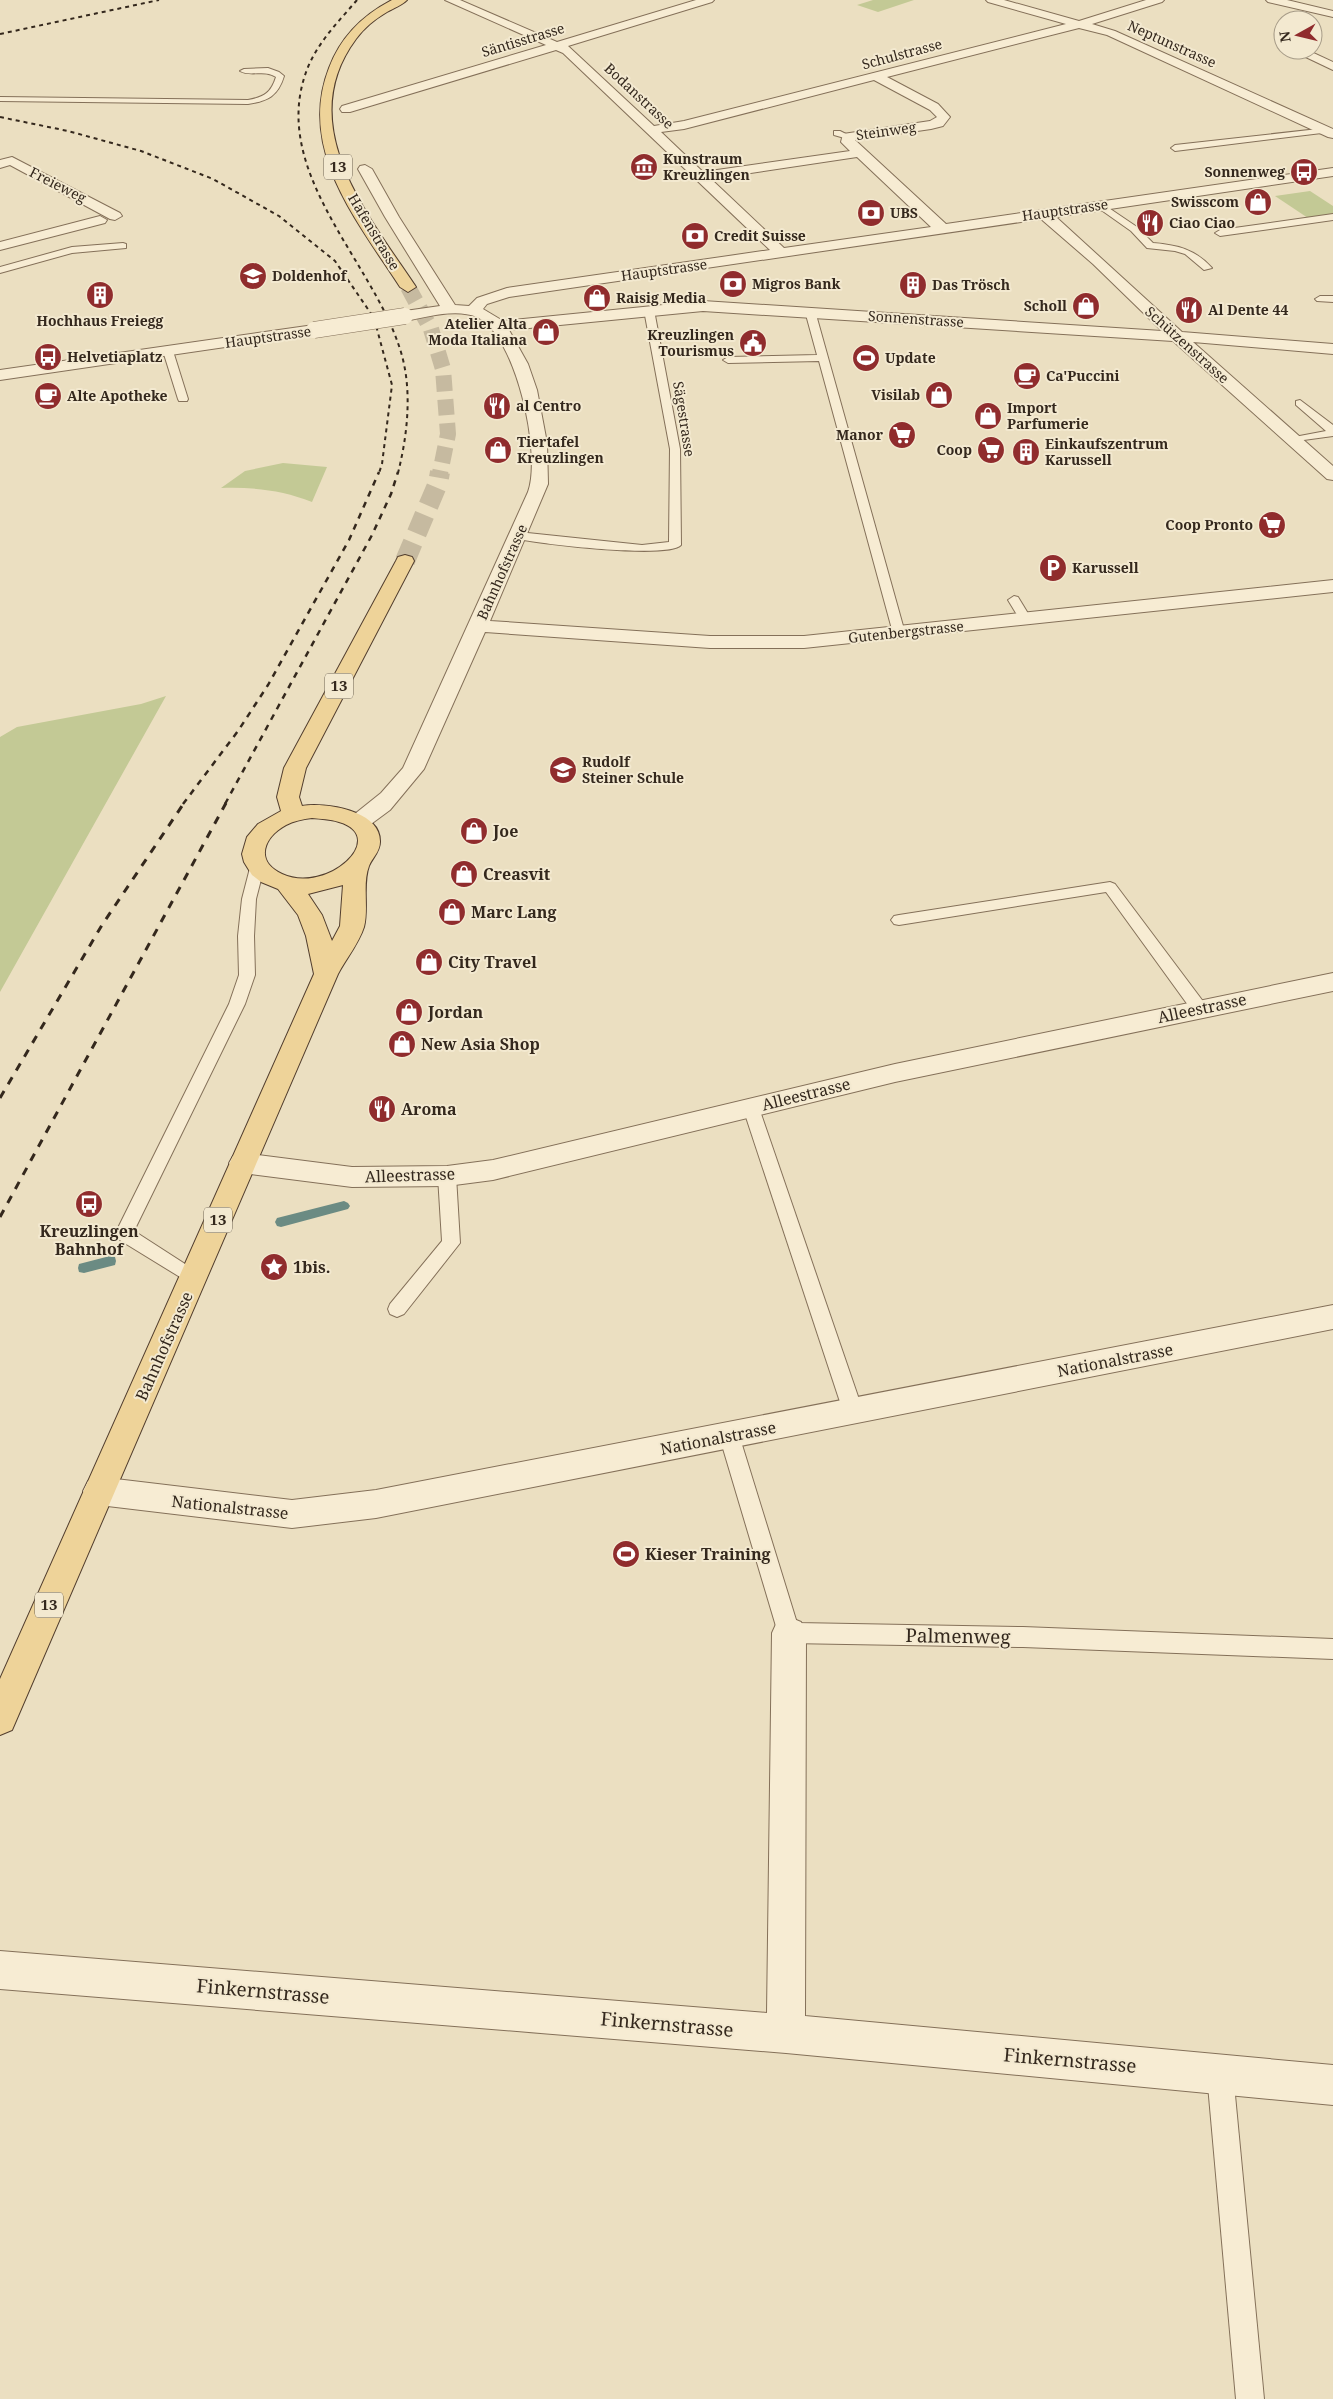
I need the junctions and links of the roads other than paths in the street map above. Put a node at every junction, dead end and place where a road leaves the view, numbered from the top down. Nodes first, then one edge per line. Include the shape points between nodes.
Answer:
1 (401, 0) edge
2 (451, 0) edge
3 (708, 0) edge
4 (992, 0) edge
5 (1158, 0) edge
6 (1272, 0) edge
7 (1333, 14) edge
8 (1083, 23) junction
9 (558, 45) junction
10 (1320, 60) edge
11 (1333, 66) edge
12 (244, 71) dead end
13 (876, 76) junction
14 (0, 99) edge
15 (346, 109) dead end
16 (652, 130) junction
17 (1330, 132) edge
18 (1175, 148) dead end
19 (860, 153) junction
20 (0, 164) edge
21 (365, 169) dead end
22 (1333, 172) edge
23 (702, 176) junction
24 (1100, 205) junction
25 (1043, 213) junction
26 (115, 216) dead end
27 (1333, 217) edge
28 (100, 220) dead end
29 (941, 228) junction
30 (1220, 233) dead end
31 (1200, 245) dead end
32 (0, 246) edge
33 (123, 246) dead end
34 (1176, 248) junction
35 (781, 253) junction
36 (1208, 268) dead end
37 (0, 270) edge
38 (671, 270) junction
39 (408, 287) tunnel mouth
40 (1320, 299) dead end
41 (1333, 299) edge
42 (704, 306) junction
43 (450, 309) junction
44 (473, 310) junction
45 (649, 310) junction
46 (810, 311) junction
47 (500, 326) junction
48 (1176, 336) junction
49 (1333, 349) edge
50 (168, 351) junction
51 (823, 358) junction
52 (728, 360) dead end
53 (0, 375) edge
54 (183, 399) dead end
55 (1300, 403) dead end
56 (1333, 432) edge
57 (1293, 440) junction
58 (1333, 475) edge
59 (518, 536) junction
60 (405, 561) tunnel mouth
61 (1333, 586) edge
62 (1014, 600) dead end
63 (1026, 620) junction
64 (478, 626) junction
65 (899, 633) junction
66 (293, 814) junction
67 (359, 822) junction
68 (358, 867) junction
69 (257, 868) junction
70 (286, 884) junction
71 (899, 920) dead end
72 (326, 974) junction
73 (1333, 982) edge
74 (1199, 1008) junction
75 (751, 1108) junction
76 (243, 1162) junction
77 (447, 1176) junction
78 (193, 1278) junction
79 (397, 1308) dead end
80 (1333, 1317) edge
81 (853, 1411) junction
82 (729, 1435) junction
83 (99, 1492) junction
84 (789, 1633) junction
85 (1333, 1649) edge
86 (0, 1718) edge
87 (0, 1970) edge
88 (786, 2034) junction
89 (1220, 2074) junction
90 (1333, 2085) edge
91 (1250, 2399) edge

1 - 39 main road, Hafenstrasse / 13 via 362,25 340,54 330,83 326,120 329,147 342,179
2 - 9 street, Bodanstrasse
3 - 9 street, Säntisstrasse
4 - 8 street, Neptunstrasse via 1053,18
5 - 8 street, Schulstrasse
6 - 7 street
8 - 13 street, Schulstrasse
8 - 17 street, Neptunstrasse
9 - 15 street, Säntisstrasse
9 - 16 street, Bodanstrasse via 568,50
10 - 11 street
12 - 14 lane via 277,73 280,76 274,93 248,102
13 - 16 street, Schulstrasse via 684,125
13 - 19 street, Steinweg via 934,106 944,116 931,125 843,135
16 - 23 street, Bodanstrasse
17 - 18 lane
19 - 23 street
19 - 29 street, Steinweg
20 - 26 street, Freieweg via 12,161
21 - 43 street, Hafenstrasse
22 - 24 street, Hauptstrasse
23 - 35 street, Bodanstrasse
24 - 25 street, Hauptstrasse
24 - 34 lane via 1134,229 1150,246
25 - 29 street, Hauptstrasse
25 - 48 street, Schützenstrasse
27 - 30 lane
28 - 32 street, Freieweg
29 - 35 street, Hauptstrasse
31 - 34 lane
33 - 37 lane via 72,250
34 - 36 lane via 1188,252
35 - 38 street, Hauptstrasse
38 - 42 street
38 - 44 street, Hauptstrasse via 507,293 482,302
40 - 41 lane
42 - 45 street, Sonnenstrasse
42 - 46 street, Sonnenstrasse
43 - 44 street, Hauptstrasse
43 - 50 street, Hauptstrasse, bridge
44 - 47 street, Bahnhofstrasse via 494,319
45 - 47 street, Sonnenstrasse
45 - 59 lane, Sägestrasse via 676,449 675,545 642,549
46 - 48 street, Sonnenstrasse
46 - 51 lane
47 - 59 street, Bahnhofstrasse via 517,357 539,437 539,484
48 - 49 street, Sonnenstrasse
48 - 57 street, Schützenstrasse
50 - 53 street, Hauptstrasse
50 - 54 lane
51 - 52 lane
51 - 65 lane
55 - 56 lane
56 - 57 lane
57 - 58 street, Schützenstrasse
59 - 64 street, Bahnhofstrasse
60 - 66 main road, 13 via 295,768 288,797
61 - 63 street, Gutenbergstrasse
62 - 63 lane
63 - 65 street, Gutenbergstrasse
64 - 65 street, Gutenbergstrasse via 710,642 804,642
64 - 67 street, Bahnhofstrasse via 413,769 377,810
66 - 67 main road via 330,811
66 - 69 main road via 262,831 254,844 252,856
67 - 68 main road via 368,832 370,844 367,856
68 - 70 main road via 327,883
68 - 72 main road, Bahnhofstrasse / 13 via 352,926
69 - 70 main road via 269,878
69 - 78 lane via 249,899 245,982 124,1234
70 - 72 main road via 303,901 318,930
71 - 74 lane via 1110,886
72 - 76 main road, Bahnhofstrasse / 13
73 - 74 street, Alleestrasse
74 - 75 street, Alleestrasse via 895,1072
75 - 77 street, Alleestrasse via 493,1170
75 - 81 lane
76 - 77 street, Alleestrasse via 352,1177
76 - 78 main road, Bahnhofstrasse / 13
77 - 79 lane via 451,1243
78 - 83 main road, Bahnhofstrasse / 13
80 - 81 street, Nationalstrasse
81 - 82 street, Nationalstrasse
82 - 83 street, Nationalstrasse via 376,1504 292,1514
82 - 84 lane
83 - 86 main road, Bahnhofstrasse / 13
84 - 85 lane, Palmenweg via 1023,1637
84 - 88 street
87 - 88 street, Finkernstrasse
88 - 89 street, Finkernstrasse
89 - 90 street, Finkernstrasse
89 - 91 lane

